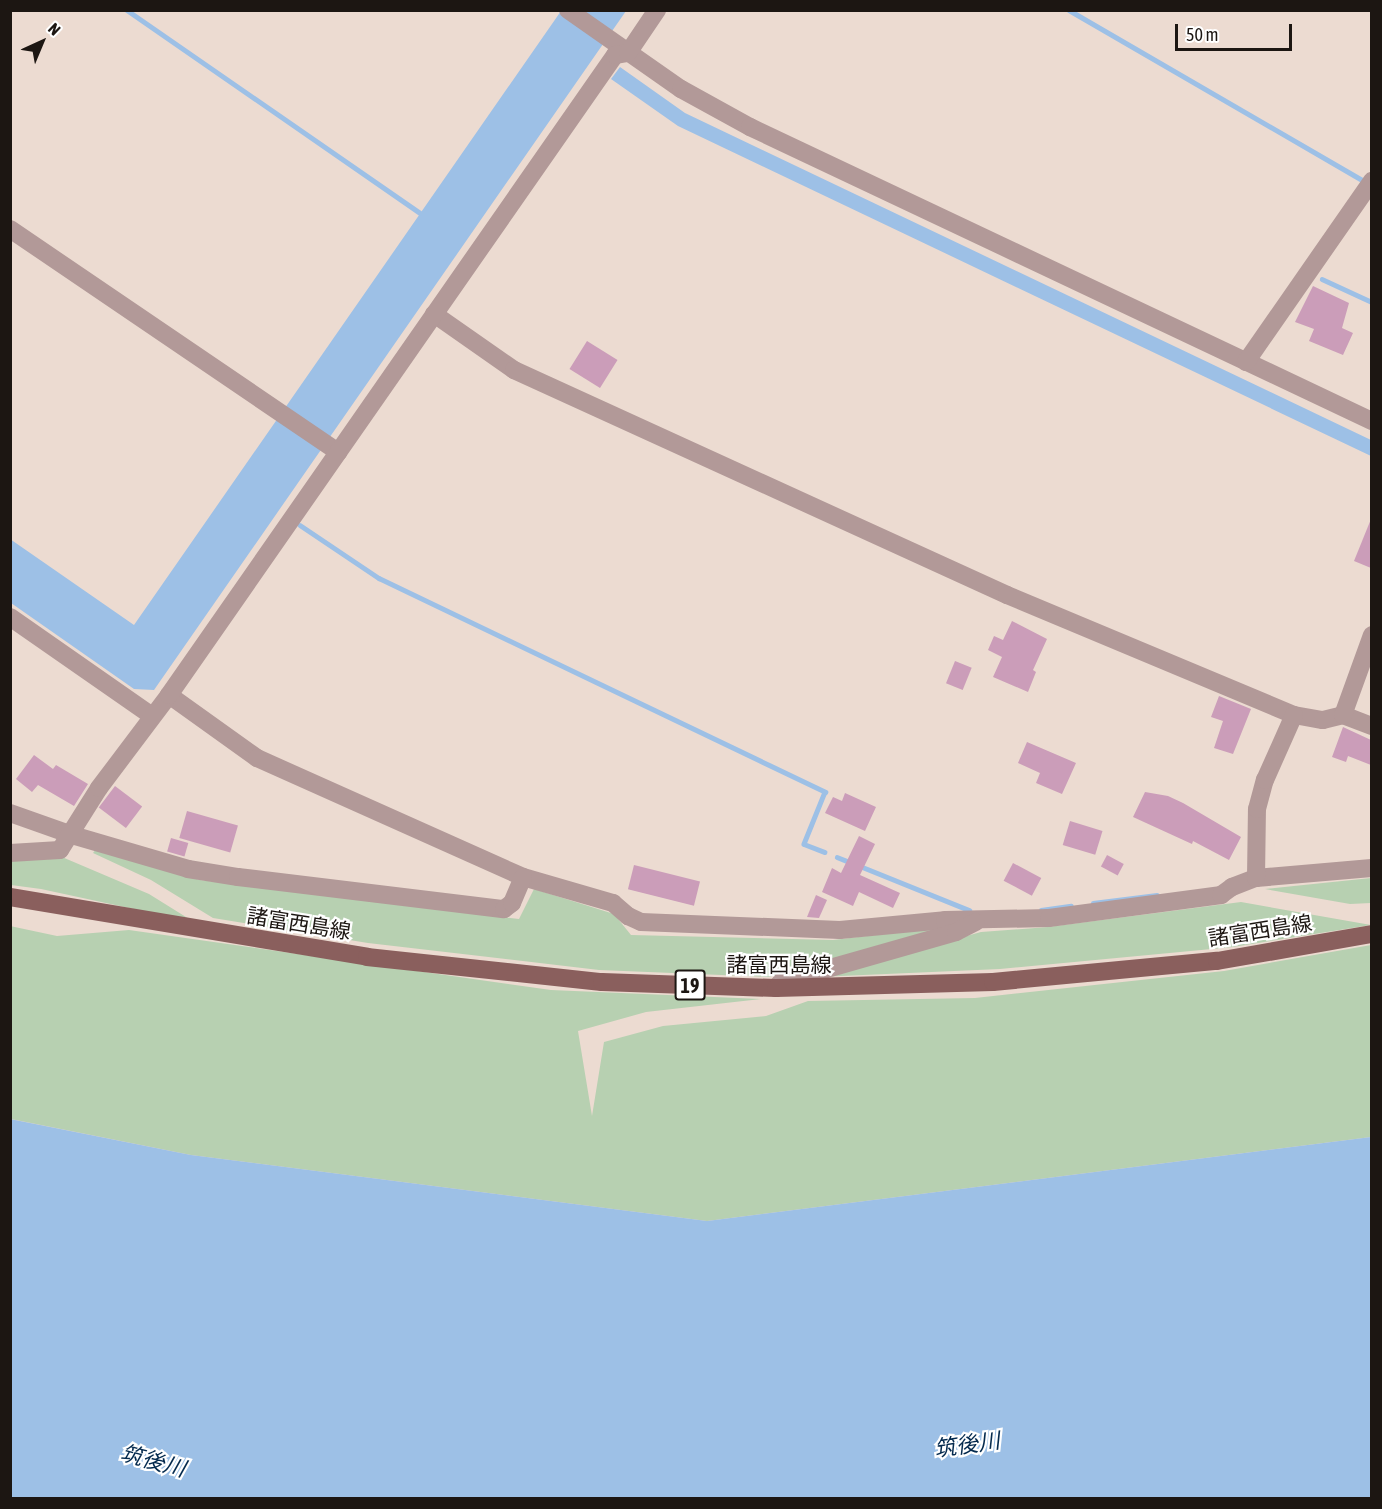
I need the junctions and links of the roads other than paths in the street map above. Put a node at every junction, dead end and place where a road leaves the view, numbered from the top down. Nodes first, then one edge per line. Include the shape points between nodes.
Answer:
1 (568, 10) edge
2 (657, 10) edge
3 (628, 53) junction
4 (1371, 181) edge
5 (10, 229) edge
6 (434, 314) junction
7 (1246, 362) junction
8 (1371, 421) edge
9 (333, 449) junction
10 (10, 617) edge
11 (1371, 635) edge
12 (170, 695) junction
13 (1294, 715) junction
14 (1343, 715) junction
15 (152, 716) junction
16 (1371, 726) edge
17 (10, 813) edge
18 (72, 836) junction
19 (10, 853) edge
20 (1371, 868) edge
21 (523, 877) junction
22 (1256, 878) junction
23 (10, 897) edge
24 (978, 921) junction
25 (1371, 934) edge
26 (776, 988) junction

1 - 3 street
2 - 3 street
3 - 6 street via 615,56
3 - 7 street via 681,89 750,127
4 - 7 street
5 - 9 street
6 - 9 street
6 - 13 street via 514,370 1006,595
7 - 8 street
9 - 12 street
10 - 15 street
11 - 14 street
12 - 15 street
12 - 21 street via 257,758
13 - 14 street via 1323,720
13 - 22 street via 1265,780 1257,809
14 - 16 street
15 - 18 street via 99,788
17 - 18 street
18 - 19 street via 60,850
18 - 21 street via 188,869 504,909 512,903
20 - 22 street
21 - 24 street via 613,903 641,922 840,930 945,920
22 - 24 street via 1221,895 1049,918
23 - 26 main road, 諸富西島線 / 19 via 367,957 602,982
24 - 26 street via 956,932 781,982
25 - 26 main road, 諸富西島線 / 19 via 1217,961 1005,981

